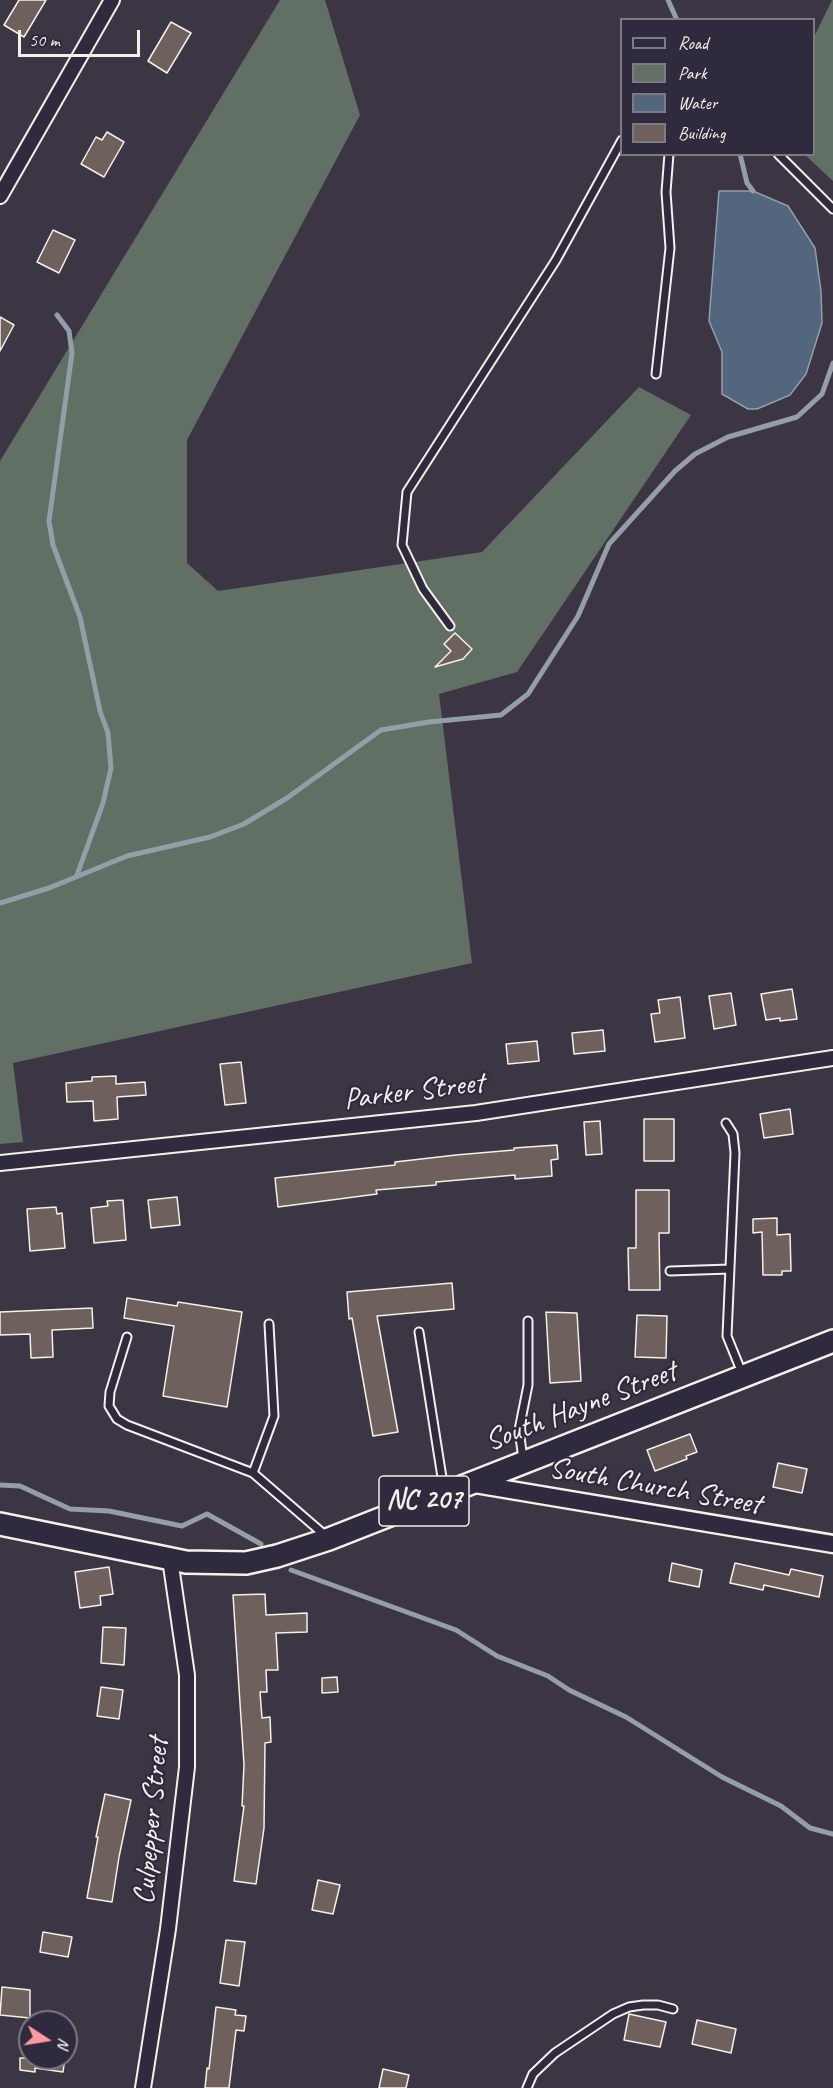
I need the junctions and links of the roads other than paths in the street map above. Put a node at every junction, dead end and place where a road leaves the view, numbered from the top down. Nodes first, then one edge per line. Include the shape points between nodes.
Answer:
1 (112, 0) edge
2 (620, 142) edge
3 (669, 156) edge
4 (780, 156) edge
5 (0, 196) edge
6 (833, 209) edge
7 (656, 374) dead end
8 (450, 626) dead end
9 (833, 1058) edge
10 (726, 1123) dead end
11 (0, 1163) edge
12 (730, 1269) junction
13 (670, 1271) dead end
14 (528, 1321) dead end
15 (269, 1324) dead end
16 (419, 1332) dead end
17 (127, 1337) dead end
18 (833, 1341) edge
19 (743, 1375) junction
20 (524, 1461) junction
21 (253, 1473) junction
22 (468, 1483) junction
23 (444, 1493) junction
24 (0, 1524) edge
25 (329, 1539) junction
26 (833, 1544) edge
27 (170, 1559) junction
28 (673, 2009) dead end
29 (143, 2088) edge
30 (527, 2088) edge

1 - 5 street
2 - 8 lane via 556,260 408,492 402,545 423,589
3 - 7 lane via 666,192 670,248
4 - 6 lane
9 - 11 street, Parker Street via 476,1113
10 - 12 lane via 733,1134 735,1153
12 - 13 lane
12 - 19 lane via 727,1336
14 - 20 lane via 528,1385 519,1430
15 - 21 lane via 274,1416
16 - 23 lane
17 - 21 lane via 110,1392 109,1407 117,1419
18 - 19 main road, South Hayne Street / NC 207
19 - 20 main road, South Hayne Street / NC 207
20 - 22 main road, South Hayne Street / NC 207
21 - 25 lane
22 - 23 main road, South Hayne Street / NC 207
22 - 26 street, South Church Street
23 - 25 main road, South Hayne Street / NC 207
24 - 27 main road, South Hayne Street / NC 207
25 - 27 main road, South Hayne Street / NC 207 via 246,1563
27 - 29 street, Culpepper Street via 187,1674 187,1767 168,1929
28 - 30 lane via 644,2005 613,2014 555,2053 533,2074

